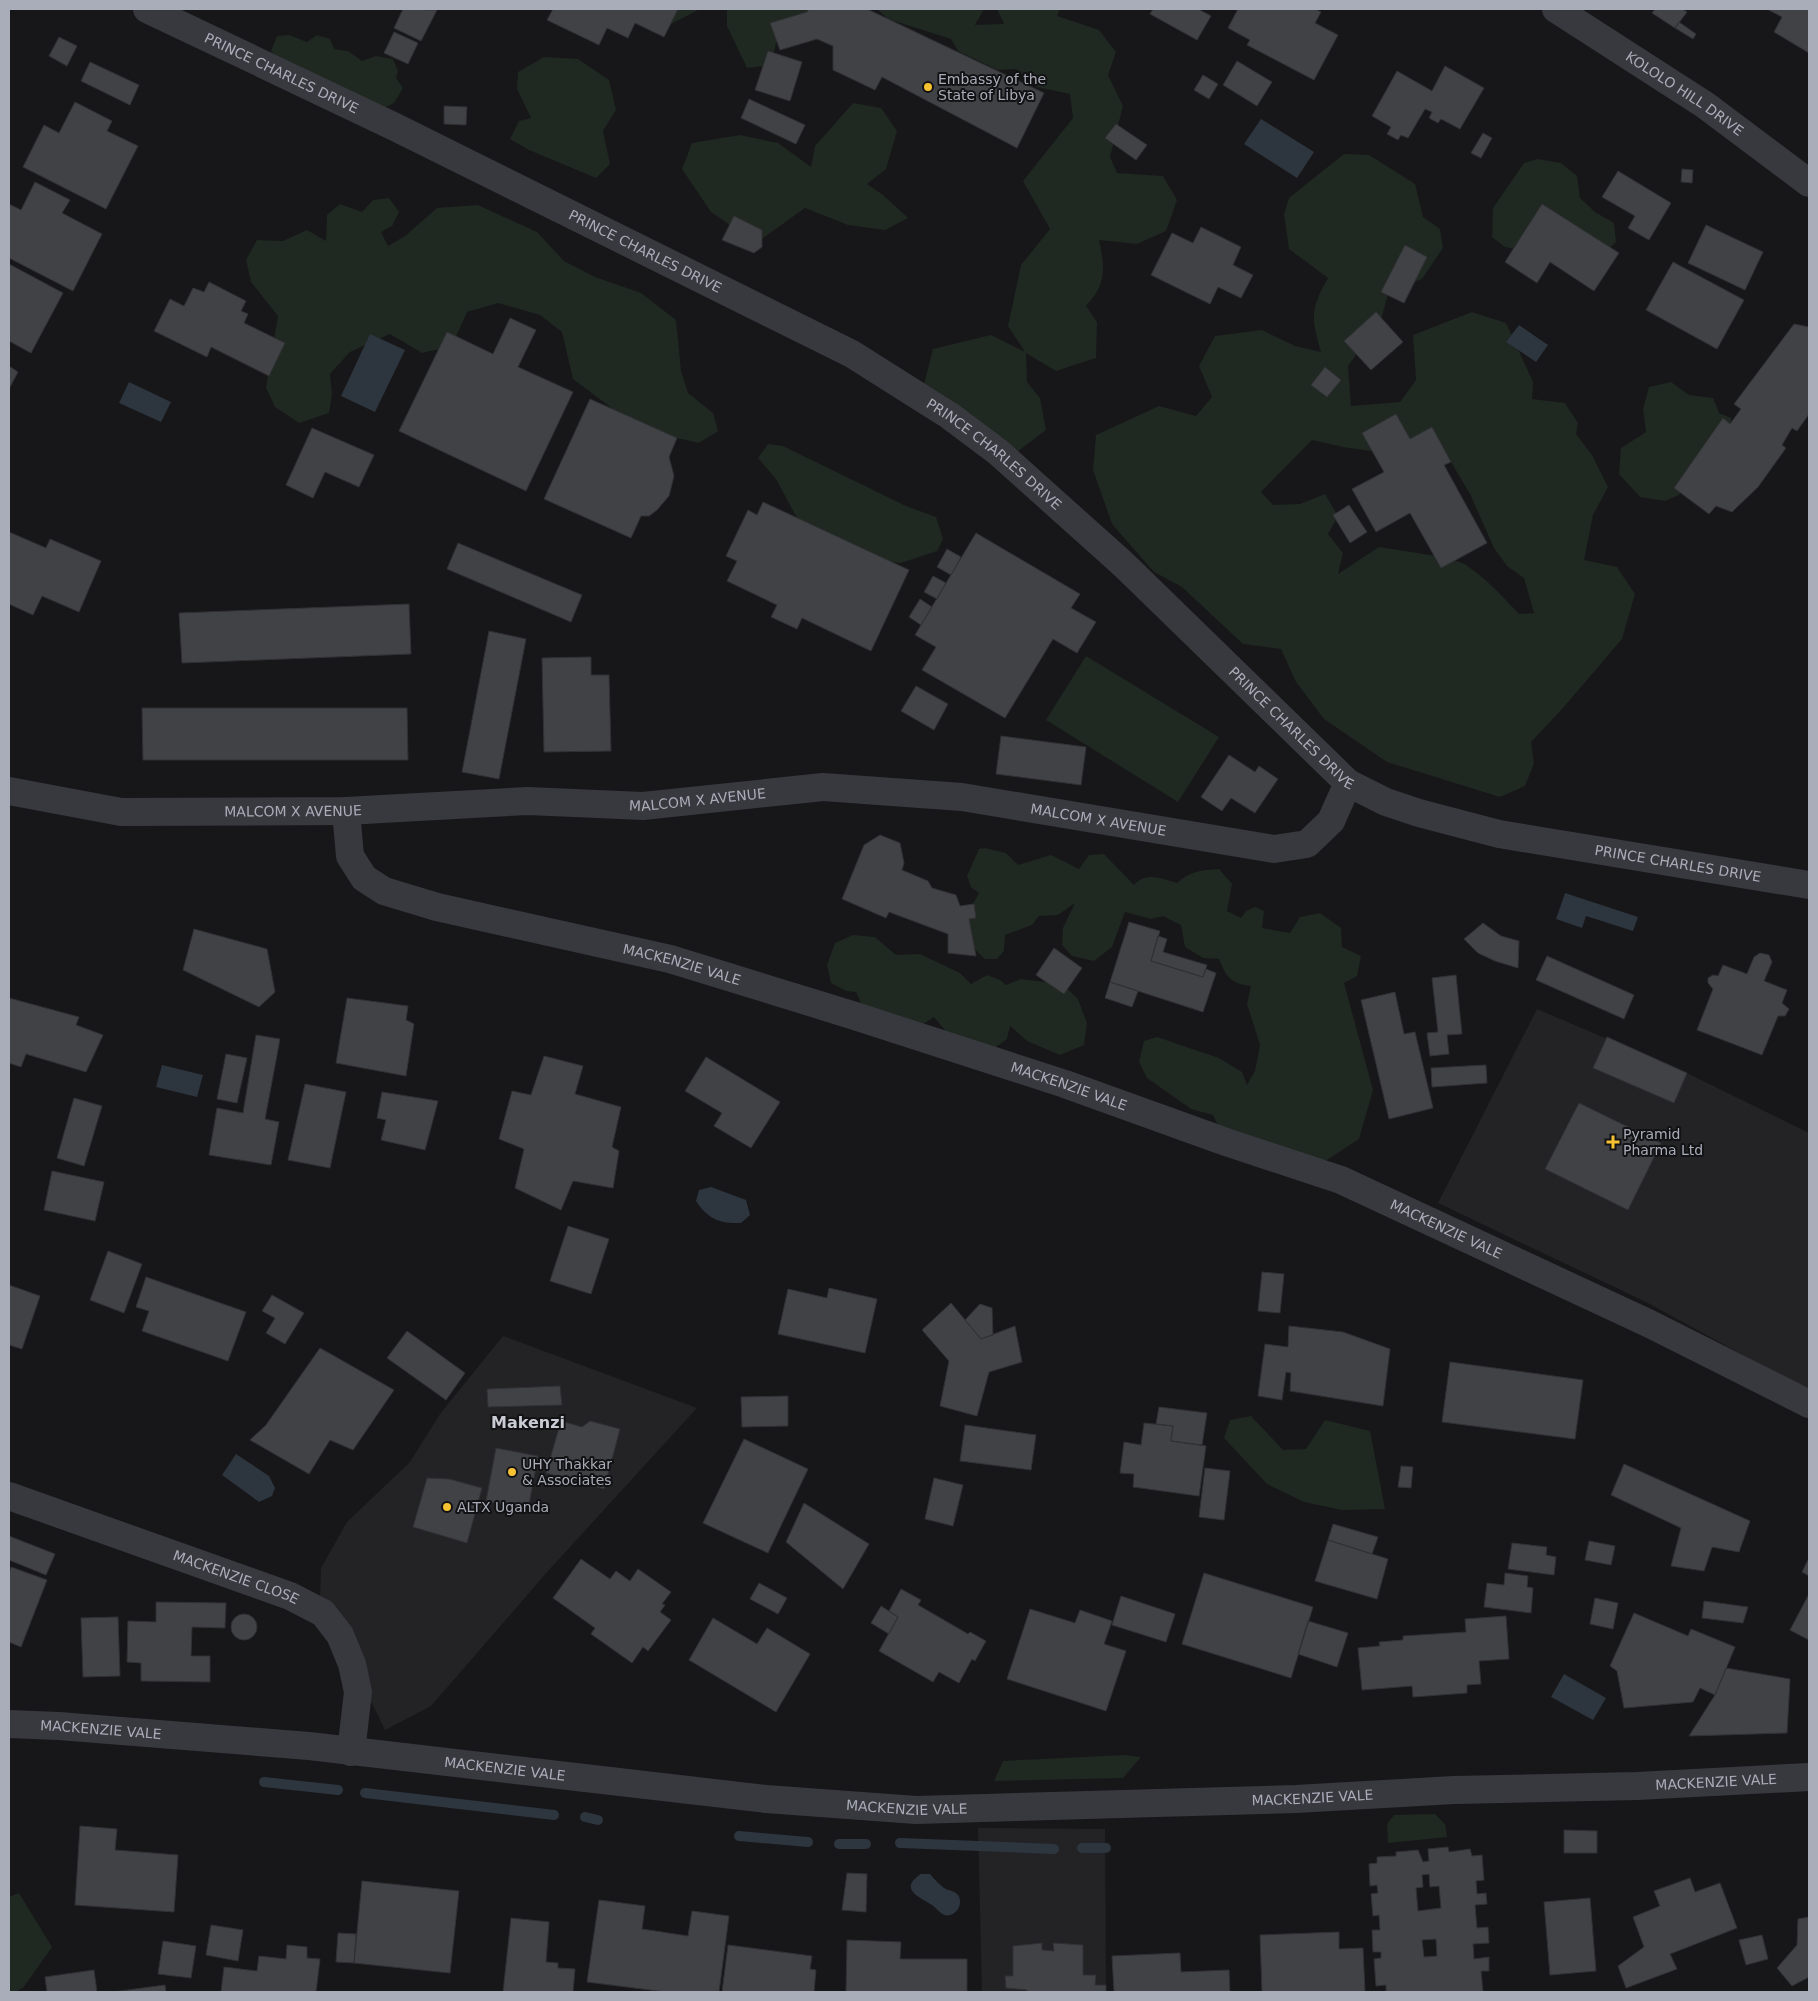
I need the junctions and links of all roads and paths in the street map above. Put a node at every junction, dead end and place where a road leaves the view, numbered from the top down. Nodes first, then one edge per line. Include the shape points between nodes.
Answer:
1 (147, 9) edge
2 (1556, 9) edge
3 (1809, 183) edge
4 (1348, 783) junction
5 (9, 791) edge
6 (346, 811) junction
7 (1809, 885) edge
8 (1809, 1404) edge
9 (9, 1496) edge
10 (9, 1724) edge
11 (351, 1752) junction
12 (1809, 1777) edge

1 - 4 street, PRINCE CHARLES DRIVE via 395,127 852,354 950,416 998,452 1123,564
2 - 3 street, KOLOLO HILL DRIVE via 1705,105
4 - 6 street, MALCOM X AVENUE via 1331,821 1307,844 1274,849 962,797 823,787 643,806 528,801
4 - 7 street, PRINCE CHARLES DRIVE via 1402,808 1499,834
5 - 6 street, MALCOM X AVENUE via 121,812
6 - 8 street, MACKENZIE VALE via 350,856 364,878 384,892 680,962 1056,1081 1341,1180 1650,1324
9 - 11 street, MACKENZIE CLOSE via 290,1596 323,1614 340,1635 352,1664 358,1692
10 - 11 street, MACKENZIE VALE via 309,1746
11 - 12 street, MACKENZIE VALE via 766,1799 916,1810 1296,1799

